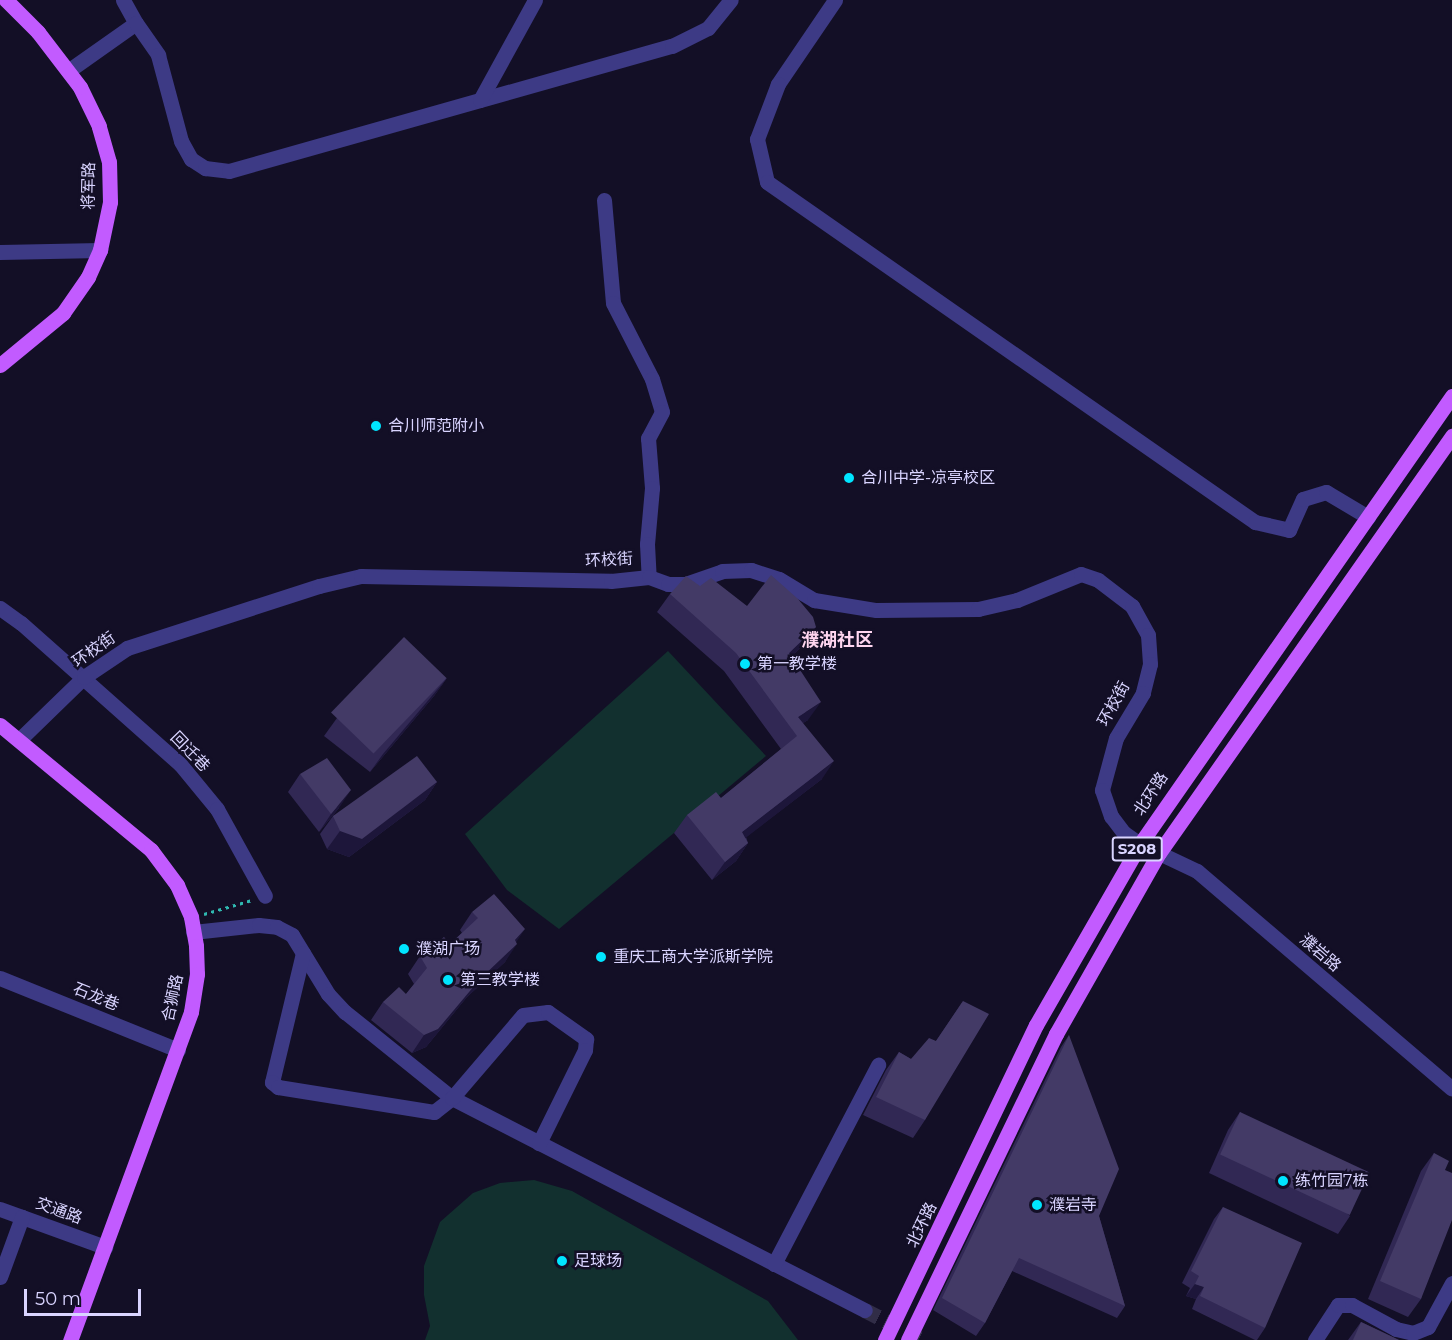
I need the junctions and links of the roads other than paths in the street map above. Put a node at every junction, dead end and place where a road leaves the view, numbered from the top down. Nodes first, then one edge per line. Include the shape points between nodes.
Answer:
1 (6, 0) edge
2 (123, 0) edge
3 (534, 0) edge
4 (731, 0) edge
5 (835, 0) edge
6 (136, 23) junction
7 (68, 71) junction
8 (480, 100) junction
9 (604, 200) dead end
10 (100, 250) junction
11 (0, 252) edge
12 (0, 365) edge
13 (1452, 396) edge
14 (1452, 436) edge
15 (1368, 517) junction
16 (649, 577) junction
17 (0, 608) edge
18 (84, 677) junction
19 (0, 725) edge
20 (19, 740) junction
21 (1140, 844) junction
22 (1159, 852) junction
23 (265, 896) road end
24 (192, 925) junction
25 (303, 952) junction
26 (0, 978) edge
27 (178, 1050) junction
28 (878, 1065) dead end
29 (1452, 1089) edge
30 (452, 1098) junction
31 (539, 1143) junction
32 (0, 1209) edge
33 (22, 1217) junction
34 (105, 1247) junction
35 (774, 1264) junction
36 (0, 1277) edge
37 (1452, 1283) edge
38 (865, 1310) tunnel mouth
39 (1411, 1336) edge
40 (70, 1340) edge
41 (885, 1340) edge
42 (908, 1340) edge
43 (1316, 1340) edge

1 - 7 main road, 将军路 via 38,32
2 - 6 street
3 - 8 street
4 - 8 street via 708,28 692,39
5 - 15 street via 778,84 757,140 767,182 1255,522 1289,530 1303,499 1326,492
6 - 7 street
6 - 8 street via 158,55 181,141 190,159 205,168 228,171
7 - 10 main road, 将军路 via 99,126 109,162 110,202
9 - 16 street via 613,303 652,379 662,412 648,438 652,488
10 - 11 street
10 - 12 main road, 将军路 via 88,277 63,313
13 - 15 main road, 北环路 / S208
14 - 22 main road, S208
15 - 21 main road, 北环路 / S208
16 - 18 street, 环校街 via 611,580 361,576 319,585 127,648
16 - 21 street, 环校街 via 668,584 685,584 722,571 751,570 779,579 814,600 876,610 978,609 1017,600 1081,574 1098,580 1132,606 1148,635 1150,664 1143,693 1116,738 1102,790 1111,816 1124,833
17 - 18 street, 回迁巷
18 - 20 street, 环校街
18 - 23 street, 回迁巷 via 188,773 217,809
19 - 20 main road, 合狮路
20 - 24 main road, 合狮路 via 151,850 177,885
21 - 41 main road, 北环路 / S208 via 1036,1025
22 - 29 street, 濮岩路 via 1197,871
22 - 42 main road, S208 via 1056,1034
24 - 25 street via 277,927 292,935
24 - 27 main road, 合狮路 via 197,974 191,1012
25 - 30 street via 328,994 345,1012
25 - 30 street via 272,1082 278,1087 423,1112 434,1112
26 - 27 street, 石龙巷
27 - 34 main road, 合狮路
28 - 35 street
30 - 31 street
30 - 31 street via 523,1015 548,1012 586,1039 585,1050
31 - 35 street
32 - 33 street, 交通路
33 - 34 street, 交通路
33 - 36 street
34 - 40 main road, 合狮路
35 - 38 street
37 - 39 street via 1428,1327
39 - 43 street via 1352,1305 1338,1305

